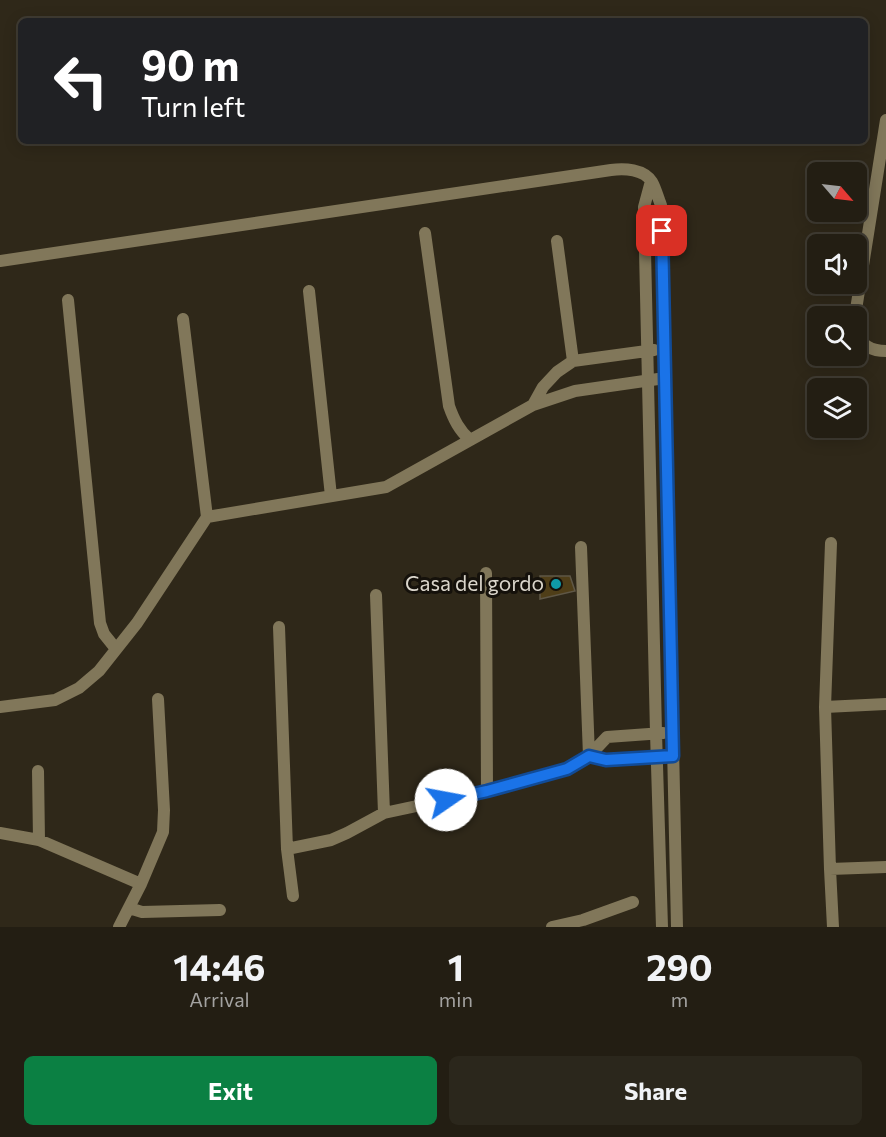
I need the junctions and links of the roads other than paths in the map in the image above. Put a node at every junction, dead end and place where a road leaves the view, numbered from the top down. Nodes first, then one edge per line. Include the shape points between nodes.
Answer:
1 (886, 120) edge
2 (651, 181) junction
3 (425, 233) dead end
4 (557, 241) dead end
5 (0, 261) edge
6 (309, 291) dead end
7 (68, 300) dead end
8 (857, 306) edge
9 (183, 319) dead end
10 (867, 346) edge
11 (664, 349) junction
12 (647, 351) junction
13 (886, 351) edge
14 (573, 361) junction
15 (665, 378) junction
16 (647, 381) junction
17 (533, 405) junction
18 (470, 440) junction
19 (331, 496) junction
20 (207, 517) junction
21 (831, 543) dead end
22 (581, 547) dead end
23 (486, 573) dead end
24 (376, 595) dead end
25 (279, 627) dead end
26 (116, 649) junction
27 (158, 699) dead end
28 (886, 704) edge
29 (0, 707) edge
30 (825, 707) junction
31 (672, 732) junction
32 (656, 733) junction
33 (589, 756) junction
34 (673, 756) junction
35 (657, 757) junction
36 (39, 771) dead end
37 (487, 791) junction
38 (384, 813) junction
39 (0, 833) edge
40 (39, 840) junction
41 (287, 849) junction
42 (886, 867) edge
43 (830, 869) junction
44 (141, 884) junction
45 (293, 896) dead end
46 (633, 902) dead end
47 (129, 908) junction
48 (220, 910) dead end
49 (583, 924) edge
50 (119, 927) edge
51 (552, 927) edge
52 (662, 927) edge
53 (677, 927) edge
54 (833, 927) edge

1 - 8 street
2 - 5 street via 623,168
2 - 11 street via 661,205
2 - 12 street via 644,207
3 - 18 street via 449,406 453,419
4 - 14 street
6 - 19 street
7 - 26 street via 100,623
9 - 20 street
10 - 13 street
11 - 12 street
11 - 15 street
12 - 14 street
12 - 16 street
14 - 17 street via 543,387
15 - 16 street
15 - 31 street
16 - 17 street via 576,391
16 - 32 street
17 - 18 street
18 - 19 street via 386,487
19 - 20 street
20 - 26 street
21 - 30 street
22 - 33 street
23 - 37 street
24 - 38 street
25 - 41 street
26 - 29 street via 79,688 56,700
27 - 44 street via 163,832
28 - 30 street
30 - 43 street
31 - 32 street
31 - 34 street
32 - 33 street via 607,737
32 - 35 street
33 - 35 street via 606,760
33 - 37 street via 567,769
34 - 35 street
34 - 53 street
35 - 52 street
36 - 40 street
37 - 38 street
38 - 41 street via 331,840
39 - 40 street
40 - 44 street
41 - 45 street
42 - 43 street
43 - 54 street
44 - 47 street
46 - 49 street
47 - 48 street via 142,912
47 - 50 street
49 - 51 street

